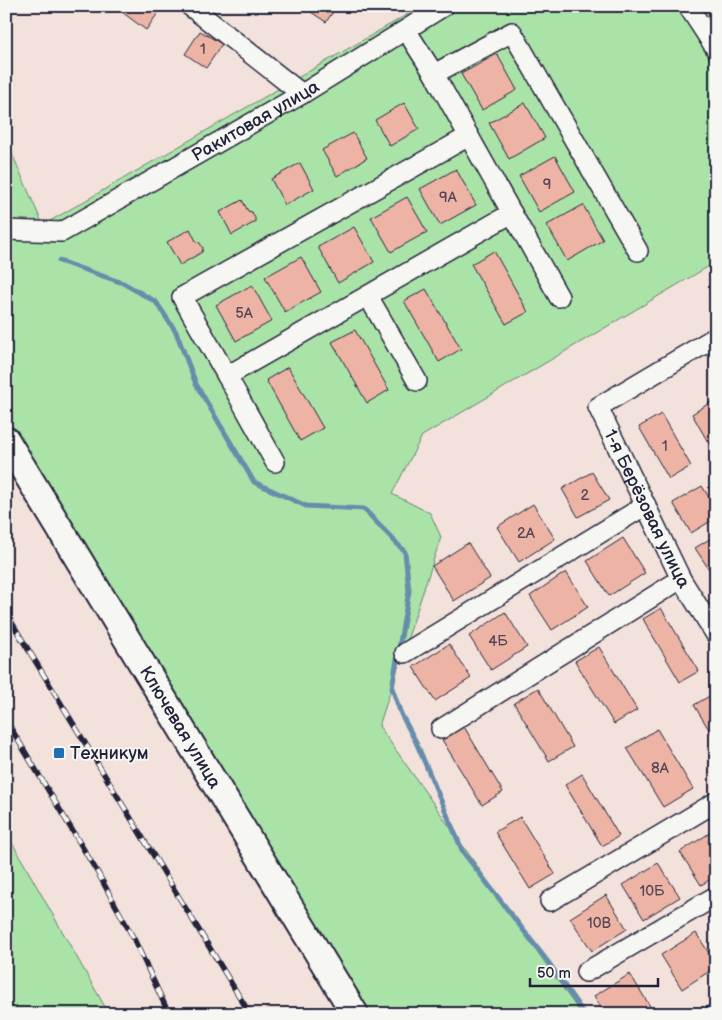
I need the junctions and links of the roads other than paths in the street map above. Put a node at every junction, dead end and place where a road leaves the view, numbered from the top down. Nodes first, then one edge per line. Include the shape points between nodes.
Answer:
1 (190, 6) edge
2 (444, 6) edge
3 (688, 6) edge
4 (406, 30) junction
5 (716, 49) edge
6 (434, 74) junction
7 (302, 94) junction
8 (469, 136) junction
9 (512, 213) junction
10 (6, 230) edge
11 (638, 251) dead end
12 (368, 296) junction
13 (559, 297) dead end
14 (714, 341) edge
15 (227, 376) junction
16 (417, 381) dead end
17 (6, 440) edge
18 (275, 462) dead end
19 (646, 505) junction
20 (681, 578) junction
21 (716, 636) edge
22 (404, 653) dead end
23 (441, 728) dead end
24 (716, 802) edge
25 (716, 896) edge
26 (550, 901) dead end
27 (586, 972) dead end
28 (355, 1014) edge

1 - 7 street
2 - 4 street, Ракитовая улица
3 - 5 street
4 - 6 street
4 - 7 street, Ракитовая улица
6 - 8 street
6 - 11 street via 512,32
7 - 10 street, Ракитовая улица via 62,232
8 - 9 street
8 - 15 street via 182,297
9 - 12 street
9 - 13 street
12 - 15 street
12 - 16 street
14 - 19 street, 1-я Берёзовая улица via 598,407
15 - 18 street
17 - 28 main road, Ключевая улица
19 - 20 street, 1-я Берёзовая улица
19 - 22 street
20 - 21 street, 1-я Берёзовая улица
20 - 23 street
24 - 26 street
25 - 27 street

